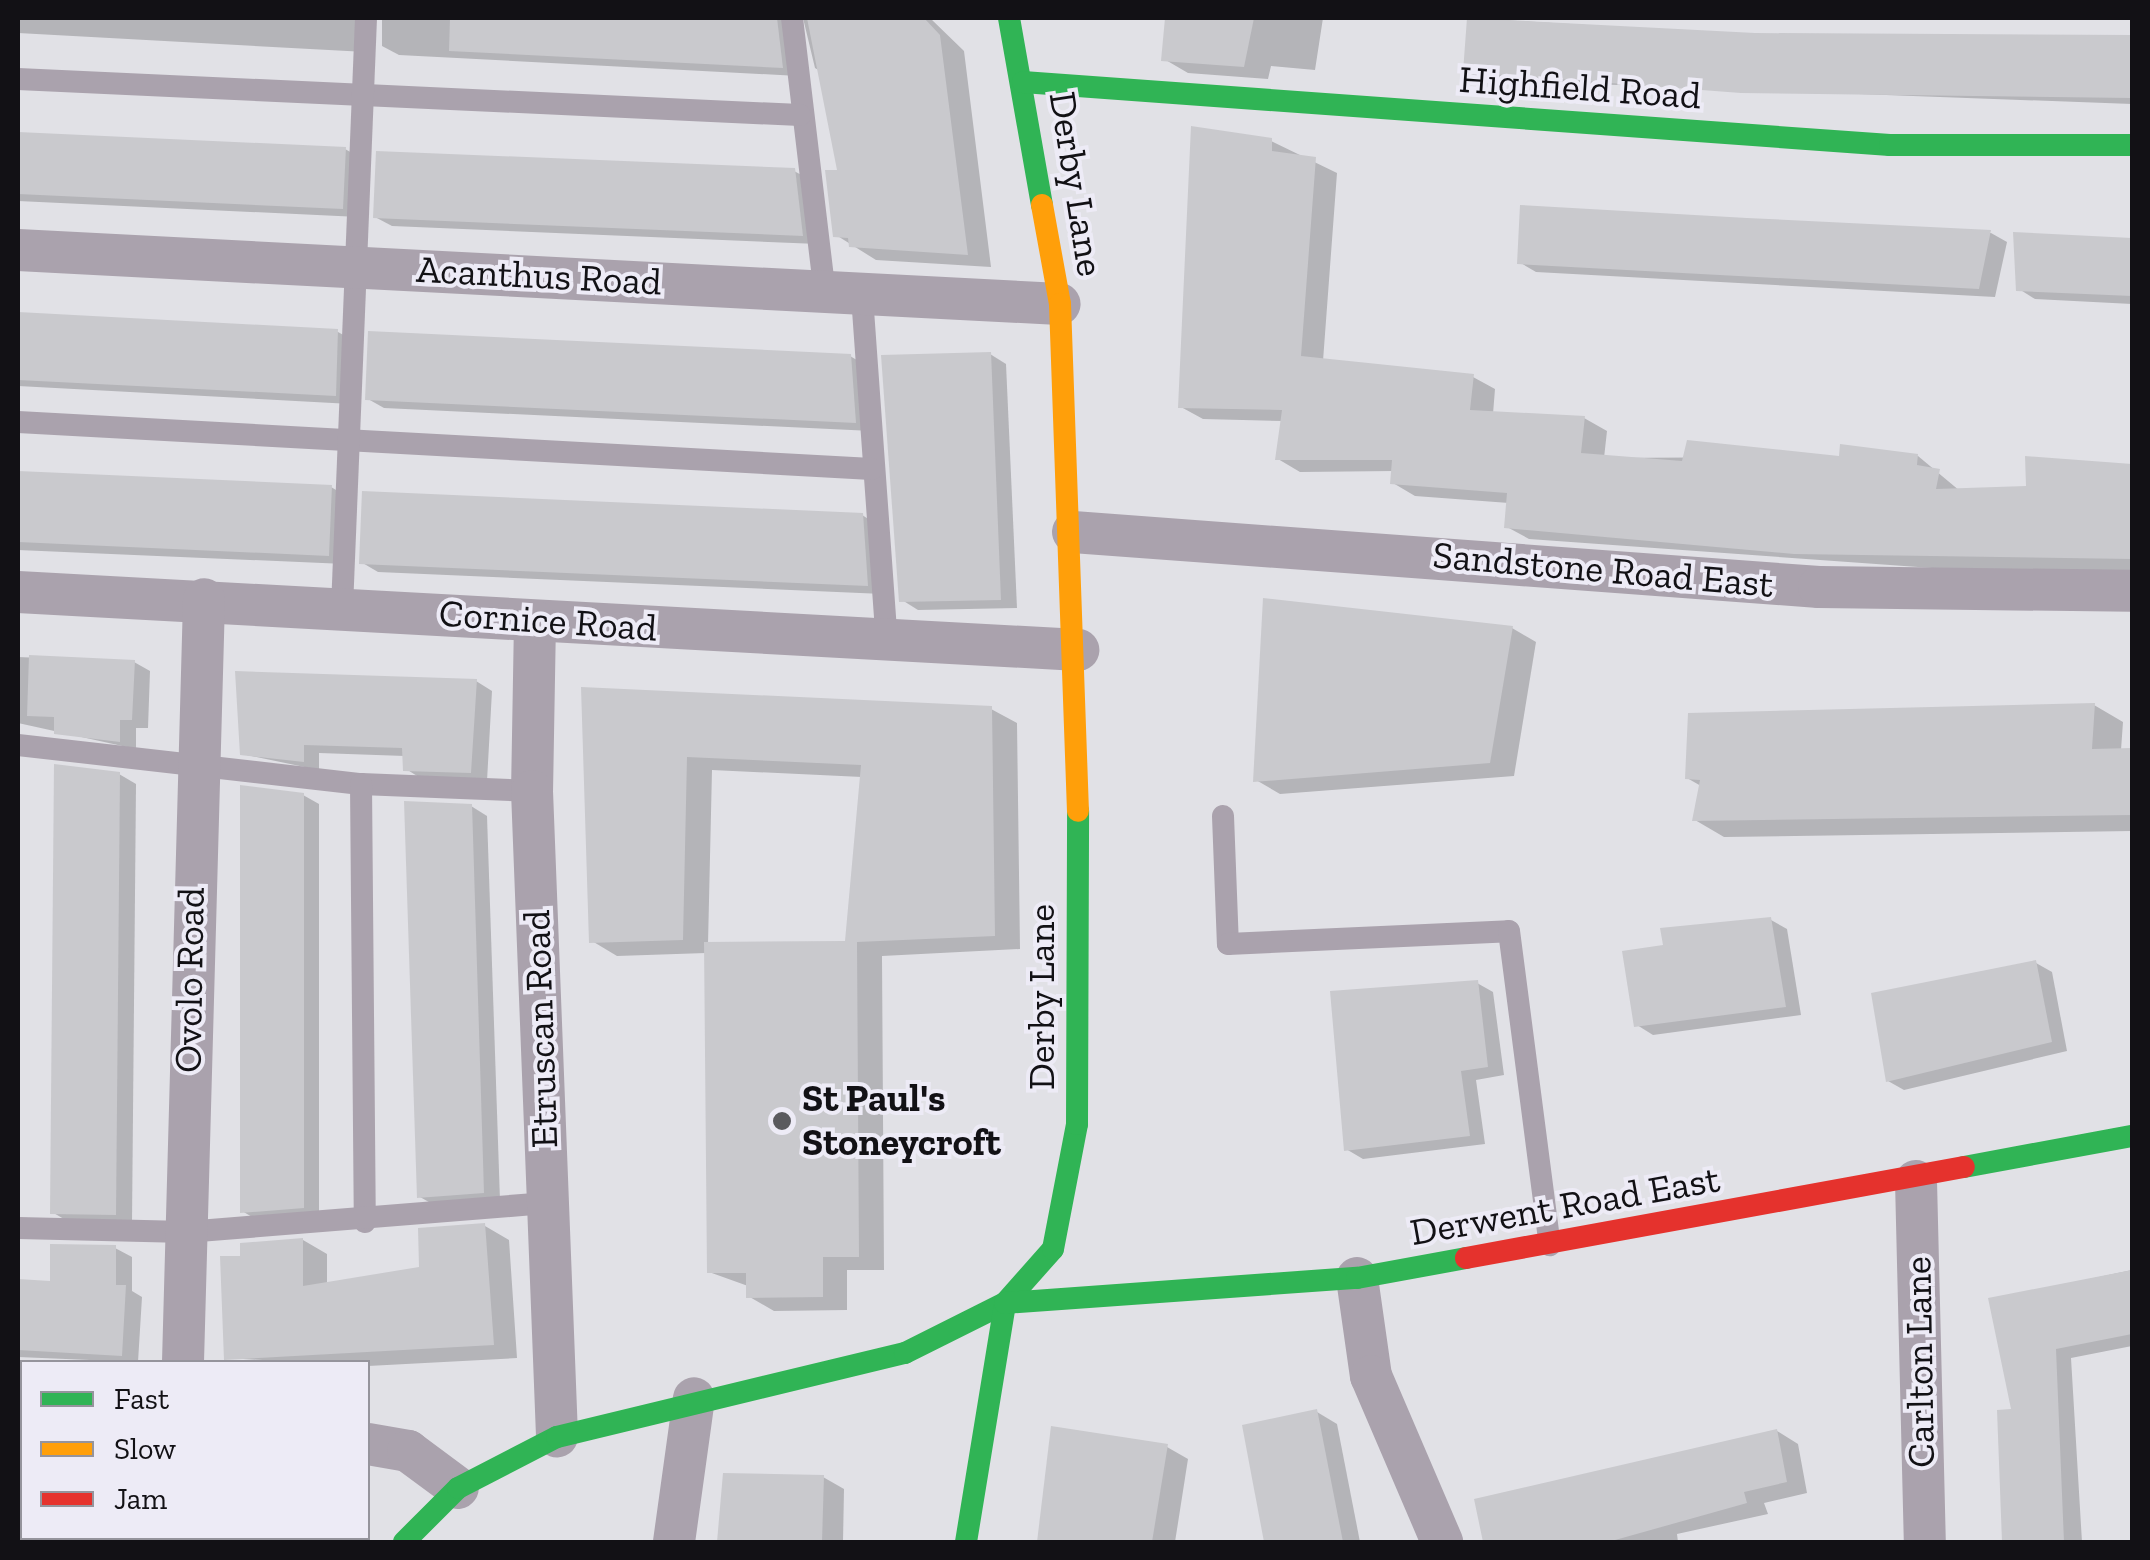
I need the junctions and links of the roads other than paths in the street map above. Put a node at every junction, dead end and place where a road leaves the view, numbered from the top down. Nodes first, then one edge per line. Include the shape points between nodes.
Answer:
1 (366, 18) edge
2 (792, 18) edge
3 (1009, 18) edge
4 (18, 79) edge
5 (1024, 82) junction
6 (363, 95) junction
7 (800, 115) junction
8 (2132, 145) edge
9 (18, 250) edge
10 (354, 266) junction
11 (844, 294) junction
12 (1060, 304) junction
13 (18, 422) edge
14 (352, 441) junction
15 (872, 469) junction
16 (1074, 532) junction
17 (2132, 590) edge
18 (18, 592) edge
19 (204, 599) junction
20 (342, 608) junction
21 (534, 621) junction
22 (887, 641) junction
23 (1078, 650) junction
24 (18, 745) edge
25 (193, 767) junction
26 (18, 769) edge
27 (361, 784) junction
28 (532, 791) junction
29 (1223, 816) dead end
30 (2132, 1136) edge
31 (1916, 1181) junction
32 (548, 1203) junction
33 (365, 1222) junction
34 (18, 1228) edge
35 (186, 1232) junction
36 (1550, 1244) junction
37 (1357, 1278) junction
38 (1005, 1303) junction
39 (183, 1360) edge
40 (694, 1398) junction
41 (557, 1437) junction
42 (370, 1444) edge
43 (458, 1488) junction
44 (404, 1542) edge
45 (674, 1542) edge
46 (966, 1542) edge
47 (1442, 1542) edge
48 (1925, 1542) edge

1 - 6 lane
2 - 7 lane
3 - 5 street, Derby Lane
4 - 6 lane
5 - 8 street, Highfield Road via 1890,145
5 - 12 street, Derby Lane
6 - 7 lane
6 - 10 lane
7 - 11 lane
9 - 10 street, Acanthus Road
10 - 11 street, Acanthus Road
10 - 14 lane
11 - 12 street, Acanthus Road
11 - 15 lane
12 - 16 street, Derby Lane
13 - 14 lane
14 - 15 lane
14 - 20 lane
15 - 22 lane
16 - 17 street, Sandstone Road East via 1819,588
16 - 23 street, Derby Lane
18 - 19 street, Cornice Road
19 - 20 street, Cornice Road
19 - 25 street, Ovolo Road
20 - 21 street, Cornice Road
21 - 22 street, Cornice Road
21 - 28 street, Etruscan Road
22 - 23 street, Cornice Road
23 - 38 street, Derby Lane via 1076,1124 1052,1249
24 - 25 lane
24 - 26 lane
25 - 27 lane
25 - 35 street, Ovolo Road
27 - 28 lane
27 - 33 lane
28 - 32 street, Etruscan Road
29 - 36 lane via 1228,944 1510,931
30 - 31 street, Derwent Road East
31 - 36 street, Derwent Road East
31 - 48 street, Carlton Lane
32 - 33 lane
32 - 41 street, Etruscan Road
33 - 35 lane
34 - 35 lane
35 - 39 street, Ovolo Road
36 - 37 street, Derwent Road East
37 - 38 street, Derwent Road East
37 - 47 street via 1370,1376
38 - 40 street, Derby Lane via 905,1354
38 - 46 street
40 - 41 street, Derby Lane
40 - 45 street
41 - 43 street, Derby Lane
42 - 43 street via 408,1451
43 - 44 street, Derby Lane

